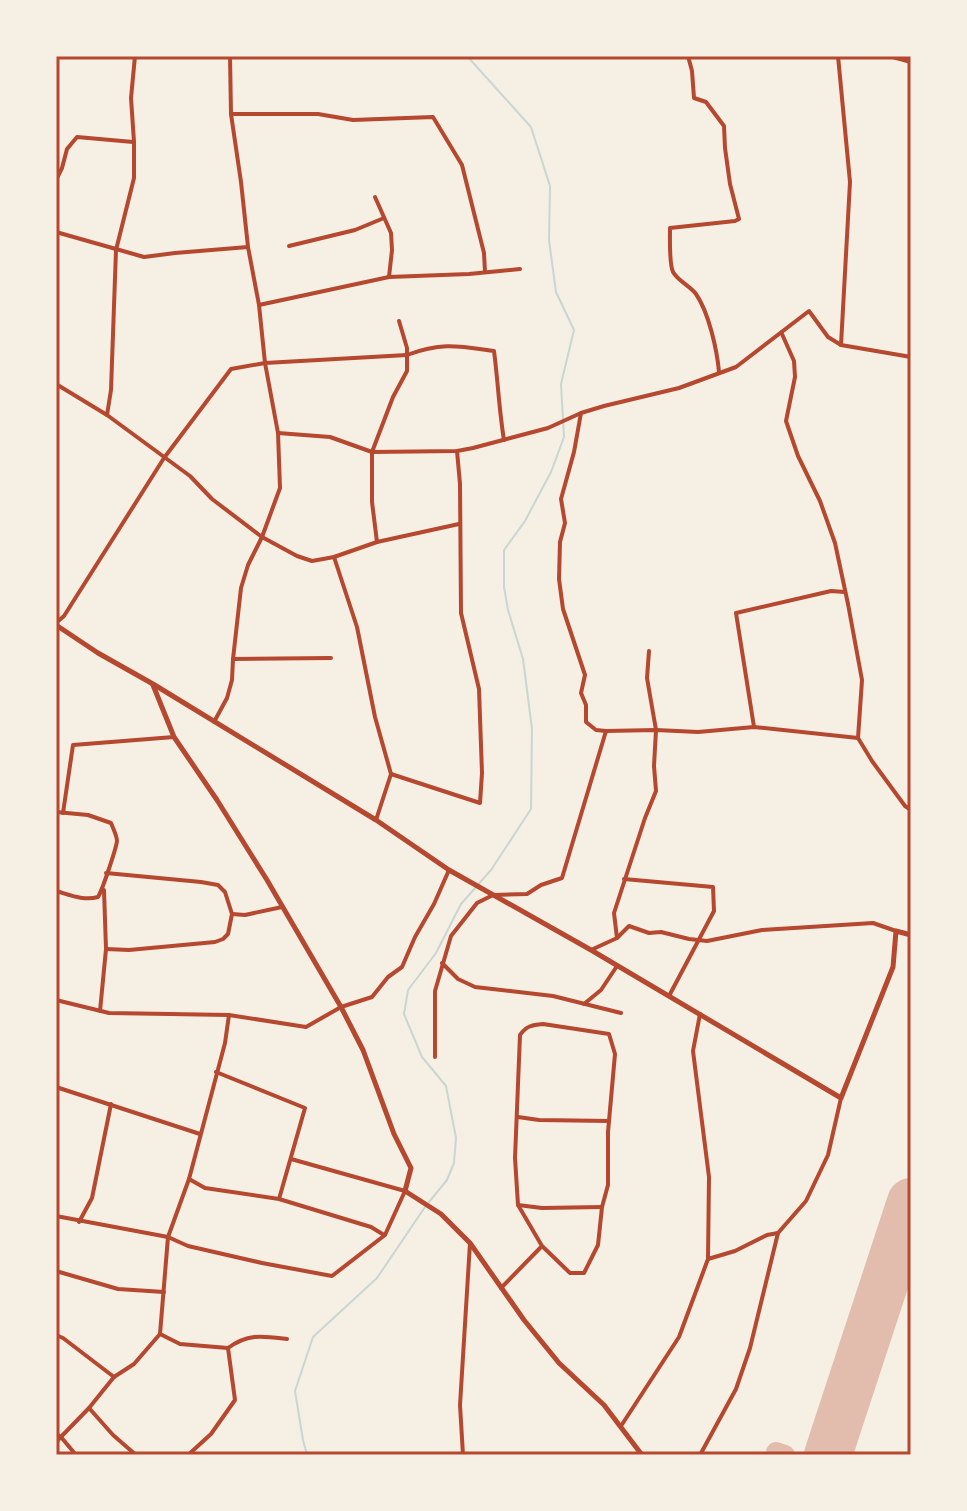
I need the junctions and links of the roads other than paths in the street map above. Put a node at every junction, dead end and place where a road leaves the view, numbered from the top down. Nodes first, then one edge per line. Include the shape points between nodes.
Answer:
1 (135, 56) edge
2 (230, 56) edge
3 (688, 56) edge
4 (838, 56) edge
5 (889, 56) edge
6 (911, 62) edge
7 (231, 114) junction
8 (134, 142) junction
9 (56, 180) edge
10 (375, 197) dead end
11 (384, 218) junction
12 (56, 232) edge
13 (289, 246) dead end
14 (248, 247) junction
15 (116, 250) junction
16 (520, 269) dead end
17 (485, 272) junction
18 (389, 277) junction
19 (259, 305) junction
20 (399, 321) dead end
21 (782, 334) junction
22 (841, 345) junction
23 (407, 355) junction
24 (911, 357) edge
25 (265, 363) junction
26 (719, 372) junction
27 (56, 384) edge
28 (581, 413) junction
29 (107, 415) junction
30 (278, 433) junction
31 (504, 440) junction
32 (457, 451) junction
33 (372, 452) junction
34 (164, 458) junction
35 (459, 524) junction
36 (262, 537) junction
37 (377, 542) junction
38 (334, 557) junction
39 (845, 592) junction
40 (56, 624) edge
41 (649, 651) dead end
42 (331, 658) dead end
43 (233, 659) junction
44 (153, 684) junction
45 (214, 722) junction
46 (754, 727) junction
47 (656, 730) junction
48 (606, 731) junction
49 (174, 737) junction
50 (858, 738) junction
51 (391, 774) junction
52 (911, 810) edge
53 (56, 812) edge
54 (63, 813) junction
55 (376, 820) junction
56 (449, 870) junction
57 (106, 873) junction
58 (624, 879) junction
59 (104, 888) junction
60 (56, 891) edge
61 (490, 894) junction
62 (282, 907) junction
63 (232, 914) junction
64 (896, 931) junction
65 (911, 935) edge
66 (617, 938) junction
67 (699, 940) junction
68 (106, 949) junction
69 (591, 950) junction
70 (442, 963) junction
71 (617, 966) junction
72 (669, 996) junction
73 (56, 1000) edge
74 (584, 1004) junction
75 (341, 1007) junction
76 (100, 1011) junction
77 (621, 1013) dead end
78 (700, 1014) junction
79 (229, 1015) junction
80 (435, 1057) dead end
81 (216, 1072) junction
82 (56, 1087) edge
83 (841, 1098) junction
84 (111, 1104) junction
85 (518, 1117) junction
86 (609, 1121) junction
87 (200, 1134) junction
88 (291, 1159) junction
89 (189, 1179) junction
90 (405, 1191) junction
91 (279, 1199) junction
92 (518, 1205) junction
93 (602, 1207) junction
94 (56, 1216) edge
95 (79, 1222) junction
96 (778, 1233) junction
97 (385, 1235) junction
98 (168, 1237) junction
99 (470, 1243) junction
100 (542, 1246) junction
101 (708, 1259) junction
102 (56, 1271) edge
103 (501, 1288) junction
104 (164, 1292) junction
105 (160, 1334) junction
106 (56, 1335) edge
107 (287, 1339) dead end
108 (228, 1348) junction
109 (114, 1377) junction
110 (89, 1408) junction
111 (621, 1426) junction
112 (58, 1435) edge
113 (56, 1442) edge
114 (76, 1455) edge
115 (136, 1455) edge
116 (188, 1455) edge
117 (463, 1455) edge
118 (642, 1455) edge
119 (700, 1455) edge

1 - 8 street
2 - 7 street
3 - 26 street via 694,98 706,102 724,126 739,219 672,227 671,264 703,309
4 - 22 street via 850,182
5 - 6 street
7 - 14 street
7 - 17 street via 318,114 353,120 433,117 462,165
8 - 9 street via 77,137
8 - 15 street via 134,178
10 - 11 street
11 - 13 street
11 - 18 street via 391,233
12 - 15 street
14 - 15 street via 144,257
14 - 19 street
15 - 29 street
16 - 17 street
17 - 18 street
18 - 19 street
19 - 25 street
20 - 23 street
21 - 22 street via 809,311
21 - 26 street via 736,367
21 - 39 street via 795,377 786,421 820,501
22 - 24 street
23 - 25 street
23 - 31 street via 429,347 494,351
23 - 33 street via 407,371
25 - 30 street
25 - 34 street via 231,369
26 - 28 street
27 - 29 street
28 - 31 street
28 - 48 street via 561,499 565,523 559,579 585,675 581,693 586,722
29 - 34 street
30 - 33 street via 330,437
30 - 36 street via 280,488
31 - 32 street
32 - 33 street
32 - 35 street
33 - 37 street
34 - 36 street
34 - 40 street
35 - 37 street
35 - 51 street via 461,613 479,689 480,803
36 - 38 street via 312,561
36 - 43 street via 241,588
37 - 38 street
38 - 51 street via 357,627
39 - 46 street via 736,613
39 - 50 street via 862,680
40 - 44 street
41 - 47 street via 647,678
42 - 43 street
43 - 45 street via 227,698
44 - 45 street
44 - 49 street
45 - 55 street
46 - 47 street
46 - 50 street
47 - 48 street
47 - 58 street via 656,791
48 - 61 street via 562,878 527,894
49 - 54 street via 73,745
49 - 62 street
50 - 52 street
51 - 55 street
53 - 54 street
54 - 57 street via 111,823 117,840
55 - 56 street
56 - 61 street
56 - 75 street via 402,967 372,997
57 - 59 street
57 - 63 street via 218,885
58 - 66 street via 614,913
58 - 67 street via 713,887 714,911
59 - 60 street via 92,898
59 - 68 street
61 - 69 street
61 - 70 street via 451,936
62 - 63 street
62 - 75 street
63 - 68 street via 228,934 215,942
64 - 65 street
64 - 67 street via 873,923
64 - 83 street via 893,967
66 - 67 street via 629,926
66 - 69 street
67 - 72 street
68 - 76 street
69 - 71 street
70 - 74 street via 475,987
70 - 80 street via 435,991
71 - 72 street
71 - 74 street
72 - 78 street
73 - 76 street
74 - 77 street
75 - 79 street via 306,1027
75 - 90 street via 411,1168
76 - 79 street
78 - 83 street
78 - 101 street via 693,1051 709,1177
79 - 81 street
81 - 87 street
81 - 88 street via 305,1108
82 - 84 street
83 - 96 street via 828,1155 806,1201
84 - 87 street
84 - 95 street via 92,1198
85 - 86 street
85 - 86 street via 520,1035 543,1024 609,1034 615,1054
85 - 92 street
86 - 93 street via 608,1185
87 - 89 street
88 - 90 street
88 - 91 street
89 - 91 street via 205,1188
89 - 98 street
90 - 97 street
90 - 99 street via 441,1214
91 - 97 street
92 - 93 street
92 - 100 street
93 - 100 street via 598,1245 584,1273 570,1273
94 - 95 street
95 - 98 street
96 - 101 street
96 - 119 street via 736,1389
97 - 98 street via 332,1276 188,1246
98 - 104 street
99 - 103 street
99 - 117 street via 460,1405
100 - 103 street
101 - 111 street via 679,1337
102 - 104 street via 118,1289
103 - 111 street via 559,1363
104 - 105 street
105 - 108 street via 180,1344
105 - 109 street via 134,1364
106 - 109 street
107 - 108 street via 240,1339
108 - 116 street via 235,1400
109 - 110 street
110 - 112 street
110 - 115 street
111 - 118 street
112 - 113 street
112 - 114 street

